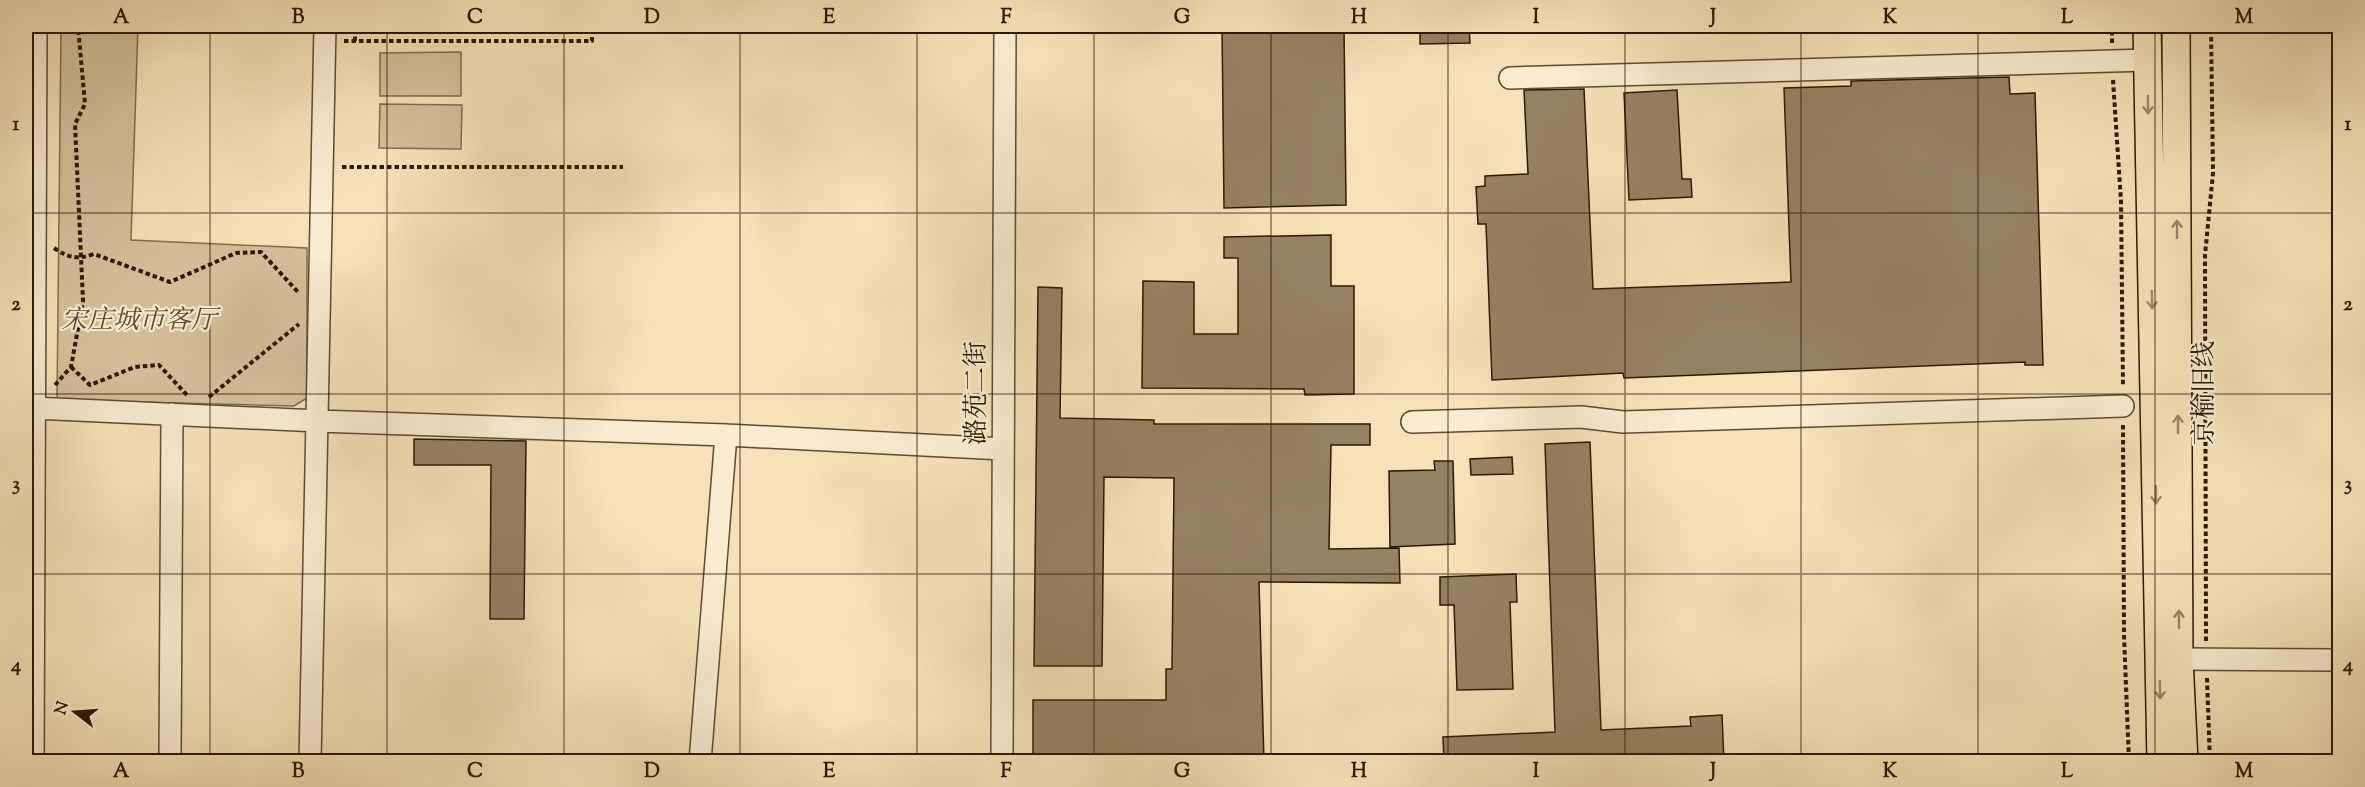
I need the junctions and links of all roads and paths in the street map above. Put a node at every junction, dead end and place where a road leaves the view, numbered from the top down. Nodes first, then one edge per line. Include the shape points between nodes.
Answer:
1 (36, 26) edge
2 (78, 26) edge
3 (325, 26) edge
4 (355, 26) edge
5 (592, 26) edge
6 (1005, 26) edge
7 (2147, 26) edge
8 (2176, 26) edge
9 (2211, 26) edge
10 (2148, 60) junction
11 (1509, 78) dead end
12 (323, 166) junction
13 (624, 167) dead end
14 (35, 236) junction
15 (83, 258) junction
16 (299, 300) dead end
17 (321, 310) junction
18 (71, 367) junction
19 (2123, 406) dead end
20 (34, 408) junction
21 (182, 414) junction
22 (318, 422) junction
23 (1412, 422) dead end
24 (726, 435) junction
25 (1004, 449) junction
26 (2179, 659) junction
27 (2206, 659) junction
28 (2340, 660) edge
29 (33, 762) edge
30 (170, 762) edge
31 (310, 762) edge
32 (700, 762) edge
33 (1002, 762) edge
34 (2161, 762) edge
35 (2184, 762) edge
36 (2210, 762) edge

1 - 14 street
2 - 15 path via 85,104 75,124
3 - 12 street
4 - 5 path via 355,41 592,41
6 - 25 street, 潞苑二街
7 - 10 main road, 京榆旧线
26 -> 8 main road, 京榆旧线
9 - 27 path, 京榆旧线 via 2212,173 2205,255
10 - 11 street
10 -> 34 main road, 京榆旧线
12 - 13 path
12 - 17 street
14 - 15 path via 69,258
14 - 20 street
15 - 16 path via 94,254 170,282 236,253 261,252 298,289
15 - 18 path via 83,301
17 - 21 path
17 - 22 street
18 - 20 path
18 - 21 path via 90,385 135,367 159,365 187,392
19 - 23 street via 1623,422 1581,417
20 - 21 street
20 - 29 street
21 - 22 street
21 - 30 street
22 - 24 street
22 - 31 street
24 - 25 street
24 - 32 street
25 - 33 street, 潞苑二街
26 - 27 street
26 - 35 main road, 京榆旧线
27 - 28 street
27 - 36 path, 京榆旧线

